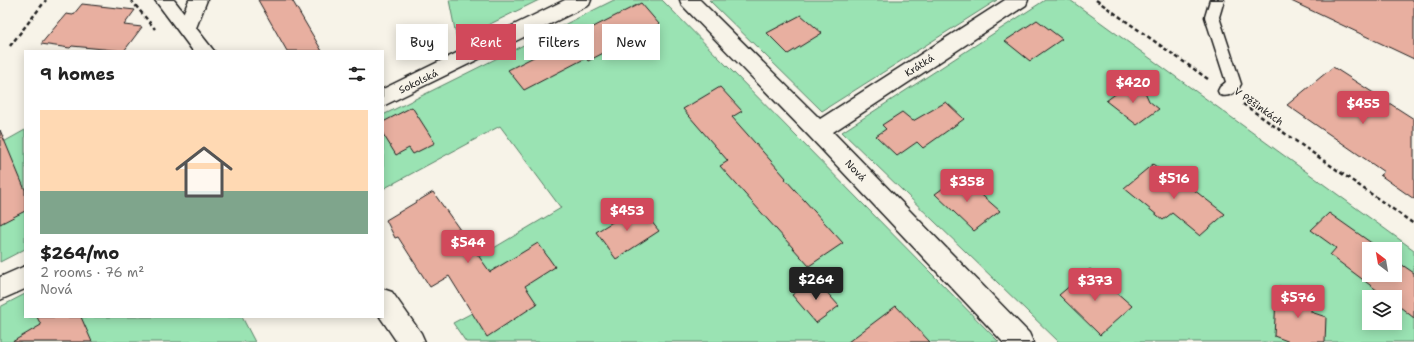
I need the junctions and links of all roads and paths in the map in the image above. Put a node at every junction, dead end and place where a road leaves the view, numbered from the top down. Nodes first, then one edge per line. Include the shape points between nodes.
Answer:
1 (46, 0) edge
2 (131, 0) edge
3 (164, 0) edge
4 (198, 0) edge
5 (582, 0) edge
6 (689, 0) edge
7 (1019, 0) edge
8 (1096, 0) edge
9 (1217, 0) edge
10 (187, 28) junction
11 (160, 35) dead end
12 (10, 46) dead end
13 (203, 50) edge
14 (1225, 92) junction
15 (384, 98) edge
16 (818, 131) junction
17 (1414, 224) edge
18 (24, 278) edge
19 (0, 290) edge
20 (384, 301) edge
21 (412, 342) edge
22 (1020, 342) edge

1 - 12 path
2 - 11 path
3 - 10 street
4 - 10 street
5 - 15 street, Sokolská
6 - 16 street, Nová
7 - 16 street, Krátká
8 - 14 path, V Pěšinkách
9 - 14 lane via 1212,17 1234,84
10 - 13 street
14 - 17 path, V Pěšinkách
16 - 22 street, Nová
18 - 19 street
20 - 21 street

